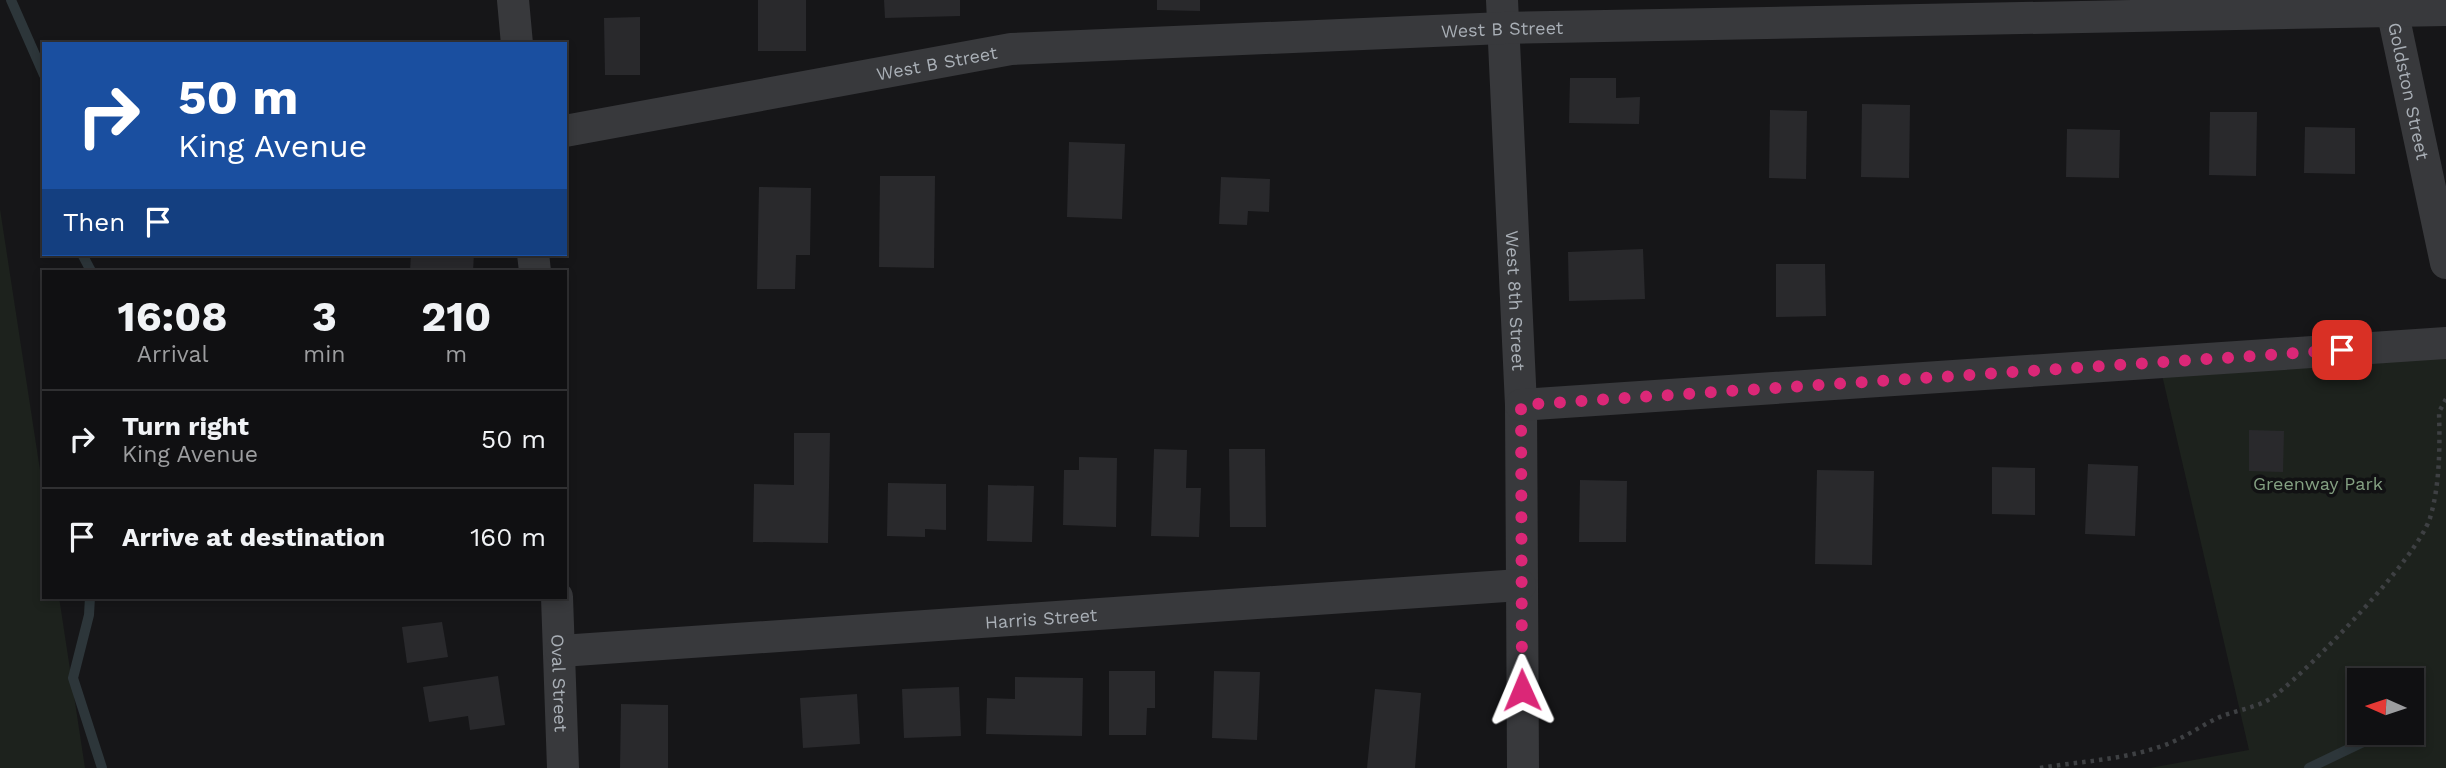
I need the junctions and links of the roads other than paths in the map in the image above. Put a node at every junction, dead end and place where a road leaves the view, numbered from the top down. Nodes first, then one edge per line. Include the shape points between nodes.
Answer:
1 (513, 0) edge
2 (2391, 4) edge
3 (2446, 9) edge
4 (1502, 14) edge
5 (517, 42) edge
6 (567, 131) edge
7 (2446, 263) edge
8 (2446, 343) edge
9 (1521, 405) junction
10 (1520, 586) junction
11 (557, 599) edge
12 (561, 651) junction
13 (563, 768) edge
14 (1523, 768) edge

1 - 5 street
2 - 3 street, West B Street
2 - 4 street, West B Street
2 - 7 street, Goldston Street
4 - 6 street, West B Street via 1011,49
4 - 9 street, West 8th Street
8 - 9 street
9 - 10 street, West 8th Street
10 - 12 street, Harris Street
10 - 14 street, West 8th Street
11 - 12 street, Oval Street
12 - 13 street, Oval Street

